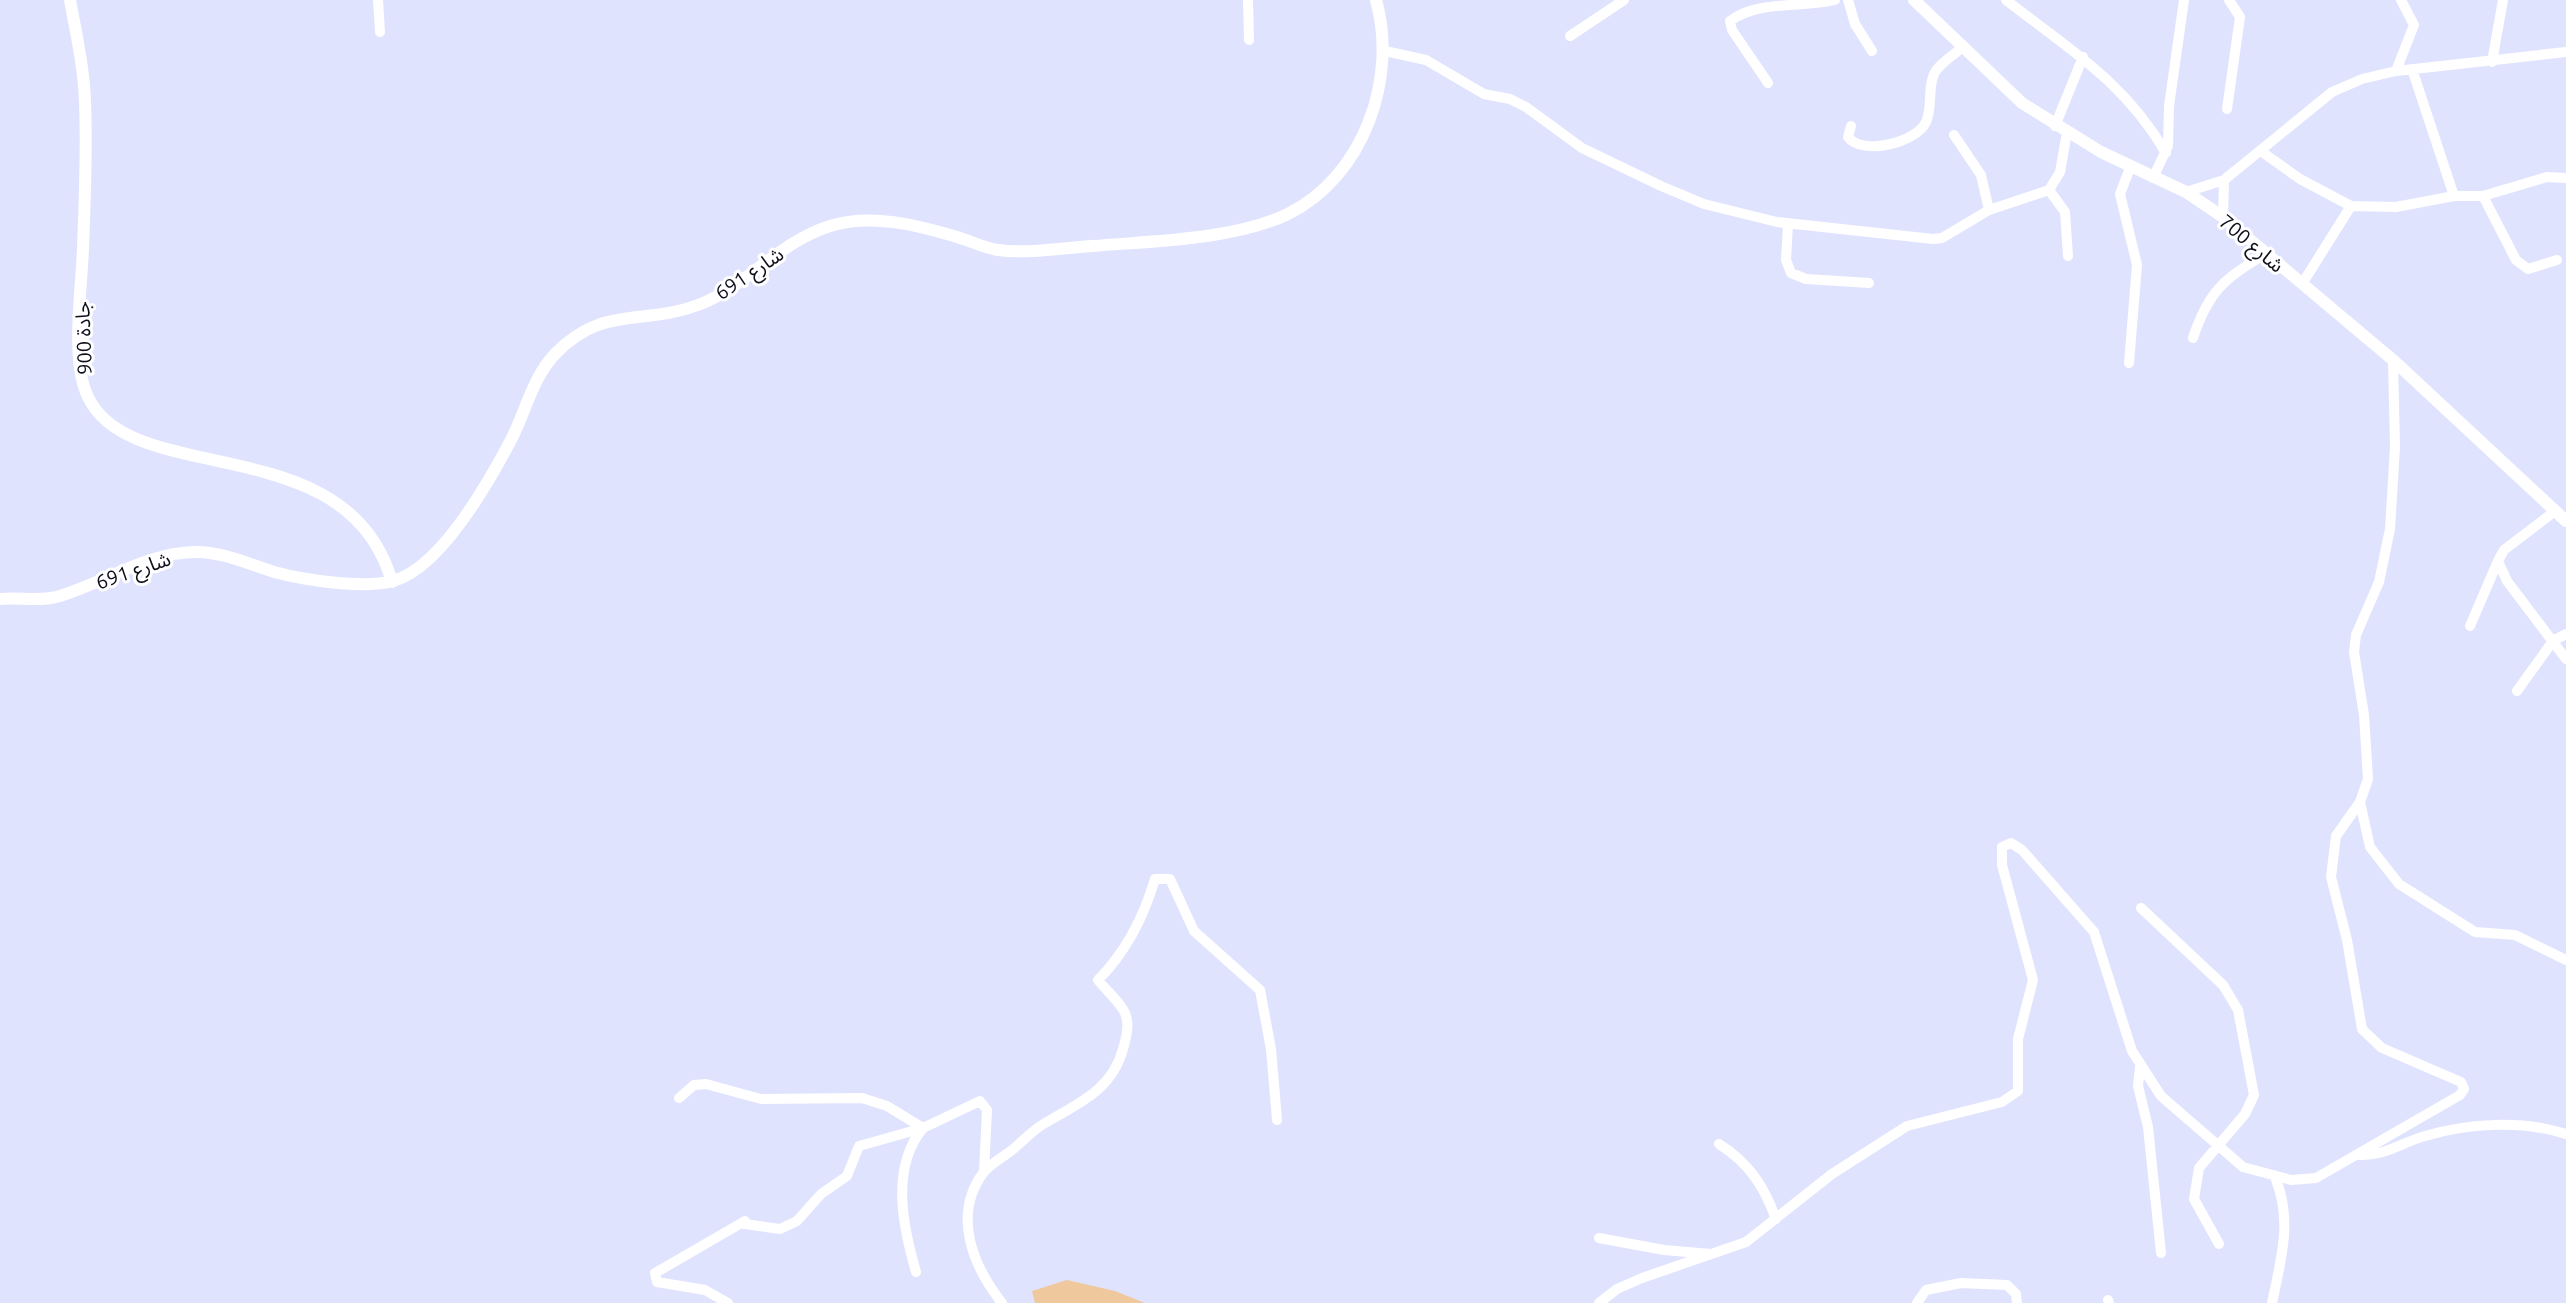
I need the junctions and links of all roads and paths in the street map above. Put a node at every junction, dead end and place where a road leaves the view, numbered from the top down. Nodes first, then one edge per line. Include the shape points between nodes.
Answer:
1 (70, 0) edge
2 (378, 0) edge
3 (1248, 0) edge
4 (1376, 0) edge
5 (1624, 0) edge
6 (1835, 0) edge
7 (1848, 0) edge
8 (1914, 0) edge
9 (2006, 0) edge
10 (2184, 0) edge
11 (2229, 0) edge
12 (2401, 0) edge
13 (2503, 0) edge
14 (380, 32) dead end
15 (1570, 36) dead end
16 (1249, 40) dead end
17 (1963, 47) junction
18 (1385, 51) junction
19 (1872, 51) dead end
20 (2566, 52) edge
21 (2083, 57) junction
22 (2492, 62) junction
23 (2412, 69) junction
24 (2396, 71) junction
25 (1768, 83) dead end
26 (2227, 109) dead end
27 (1851, 126) dead end
28 (2061, 129) junction
29 (1954, 135) dead end
30 (2262, 152) junction
31 (2166, 153) junction
32 (2130, 168) junction
33 (2153, 178) junction
34 (2566, 178) edge
35 (2224, 180) junction
36 (2049, 190) junction
37 (2186, 192) junction
38 (2454, 196) junction
39 (2483, 196) junction
40 (2351, 206) junction
41 (1989, 210) junction
42 (2223, 217) junction
43 (1788, 224) junction
44 (2266, 254) junction
45 (2068, 256) dead end
46 (2557, 260) dead end
47 (1869, 283) dead end
48 (2302, 284) junction
49 (2193, 338) dead end
50 (2393, 360) junction
51 (2129, 363) dead end
52 (2555, 511) junction
53 (2566, 521) edge
54 (2498, 561) junction
55 (392, 582) junction
56 (0, 599) edge
57 (2470, 626) dead end
58 (2566, 634) edge
59 (2553, 641) junction
60 (2566, 659) edge
61 (2517, 691) dead end
62 (2360, 802) junction
63 (2141, 908) dead end
64 (2566, 960) edge
65 (2140, 1067) junction
66 (679, 1098) dead end
67 (1277, 1120) dead end
68 (923, 1128) junction
69 (2566, 1134) edge
70 (1719, 1144) dead end
71 (2219, 1147) junction
72 (2359, 1155) junction
73 (984, 1172) junction
74 (2275, 1177) junction
75 (1776, 1219) junction
76 (1599, 1238) dead end
77 (2219, 1244) dead end
78 (2161, 1253) dead end
79 (1712, 1254) junction
80 (916, 1272) dead end
81 (728, 1303) edge
82 (1002, 1303) edge
83 (1599, 1303) edge
84 (1917, 1303) edge
85 (2017, 1303) edge
86 (2272, 1303) edge

1 - 55 main road, جادة 900 via 85,100 80,349 87,397 115,428 138,439 257,469 322,493 368,531
2 - 14 street
3 - 16 street
4 - 18 main road, شارع 691
5 - 15 street
6 - 25 street via 1781,1 1732,18 1732,30
7 - 19 street via 1858,31
8 - 17 main road, شارع 700
9 - 21 street
10 - 31 street
11 - 26 street via 2240,17
12 - 24 street via 2414,25
13 - 22 street
17 - 27 street via 1934,75 1922,128 1893,142 1865,146 1848,137
17 - 28 main road, شارع 700 via 2011,94
18 - 43 street via 1426,60 1484,94 1510,99 1582,148 1661,186 1704,204
18 - 55 main road, شارع 691 via 1375,107 1344,164 1324,189 1288,214 1157,240 1036,251 995,250 916,226 866,219 798,240 695,307 615,318 577,334 543,369 489,477 439,549
20 - 22 street
21 - 28 street
21 - 31 street via 2136,107
22 - 23 street
23 - 24 street
23 - 38 street
24 - 30 street via 2332,92
28 - 32 main road, شارع 700
28 - 36 street via 2060,172
29 - 41 street via 1981,175
30 - 35 street
30 - 40 street
31 - 33 street
32 - 33 main road, شارع 700
32 - 51 street via 2120,194 2137,265
33 - 37 main road, شارع 700
34 - 39 street via 2547,177
35 - 37 street
35 - 42 street
36 - 41 street
36 - 45 street via 2065,212
37 - 42 main road, شارع 700
38 - 39 street
38 - 40 street via 2396,207
39 - 46 street via 2522,265 2534,268
40 - 48 street
41 - 43 street via 1933,239
42 - 44 main road, شارع 700
43 - 47 street via 1786,260 1791,273 1806,279
44 - 48 main road, شارع 700
44 - 49 street via 2229,275 2201,312
48 - 50 main road, شارع 700
50 - 52 main road, شارع 700
50 - 62 street via 2390,529 2379,582 2354,652 2369,767
52 - 53 main road, شارع 700
52 - 54 street via 2504,550
54 - 57 street
54 - 59 street
55 - 56 main road, شارع 691 via 319,581 195,552 151,560 56,597
58 - 59 street
59 - 60 street
59 - 61 street
62 - 64 street via 2370,847 2399,884 2475,932 2515,935
62 - 72 street via 2342,823 2330,863 2362,1029 2382,1048 2455,1079 2464,1089
63 - 71 street via 2223,985 2238,1010 2254,1095
65 - 71 street via 2175,1111
65 - 75 street via 2094,932 2017,845 2006,844 2002,865 2033,980 2018,1039 2018,1091 2002,1102 1907,1126 1832,1174
65 - 78 street via 2138,1086 2148,1127
66 - 68 street via 694,1085 706,1084 761,1099 862,1098
67 - 73 street via 1260,990 1194,931 1170,879 1163,876 1155,879 1135,929 1098,980 1125,1014 1128,1032 1119,1063 1105,1085 1042,1124
68 - 73 street via 974,1101 984,1103
68 - 80 street via 909,1150 902,1193
68 - 81 street via 859,1146 847,1176 788,1227 773,1229 745,1221 655,1273 657,1282 705,1290
69 - 72 street via 2522,1125 2478,1127 2425,1136 2381,1154
70 - 75 street via 1741,1159 1762,1185
71 - 74 street via 2243,1167
71 - 77 street via 2199,1168 2194,1199
72 - 74 street via 2316,1178
73 - 82 street via 966,1218 979,1269
74 - 86 street via 2287,1229
75 - 79 street via 1746,1242
76 - 79 street
79 - 83 street via 1642,1278
84 - 85 street via 1926,1290 1961,1283 2007,1285

